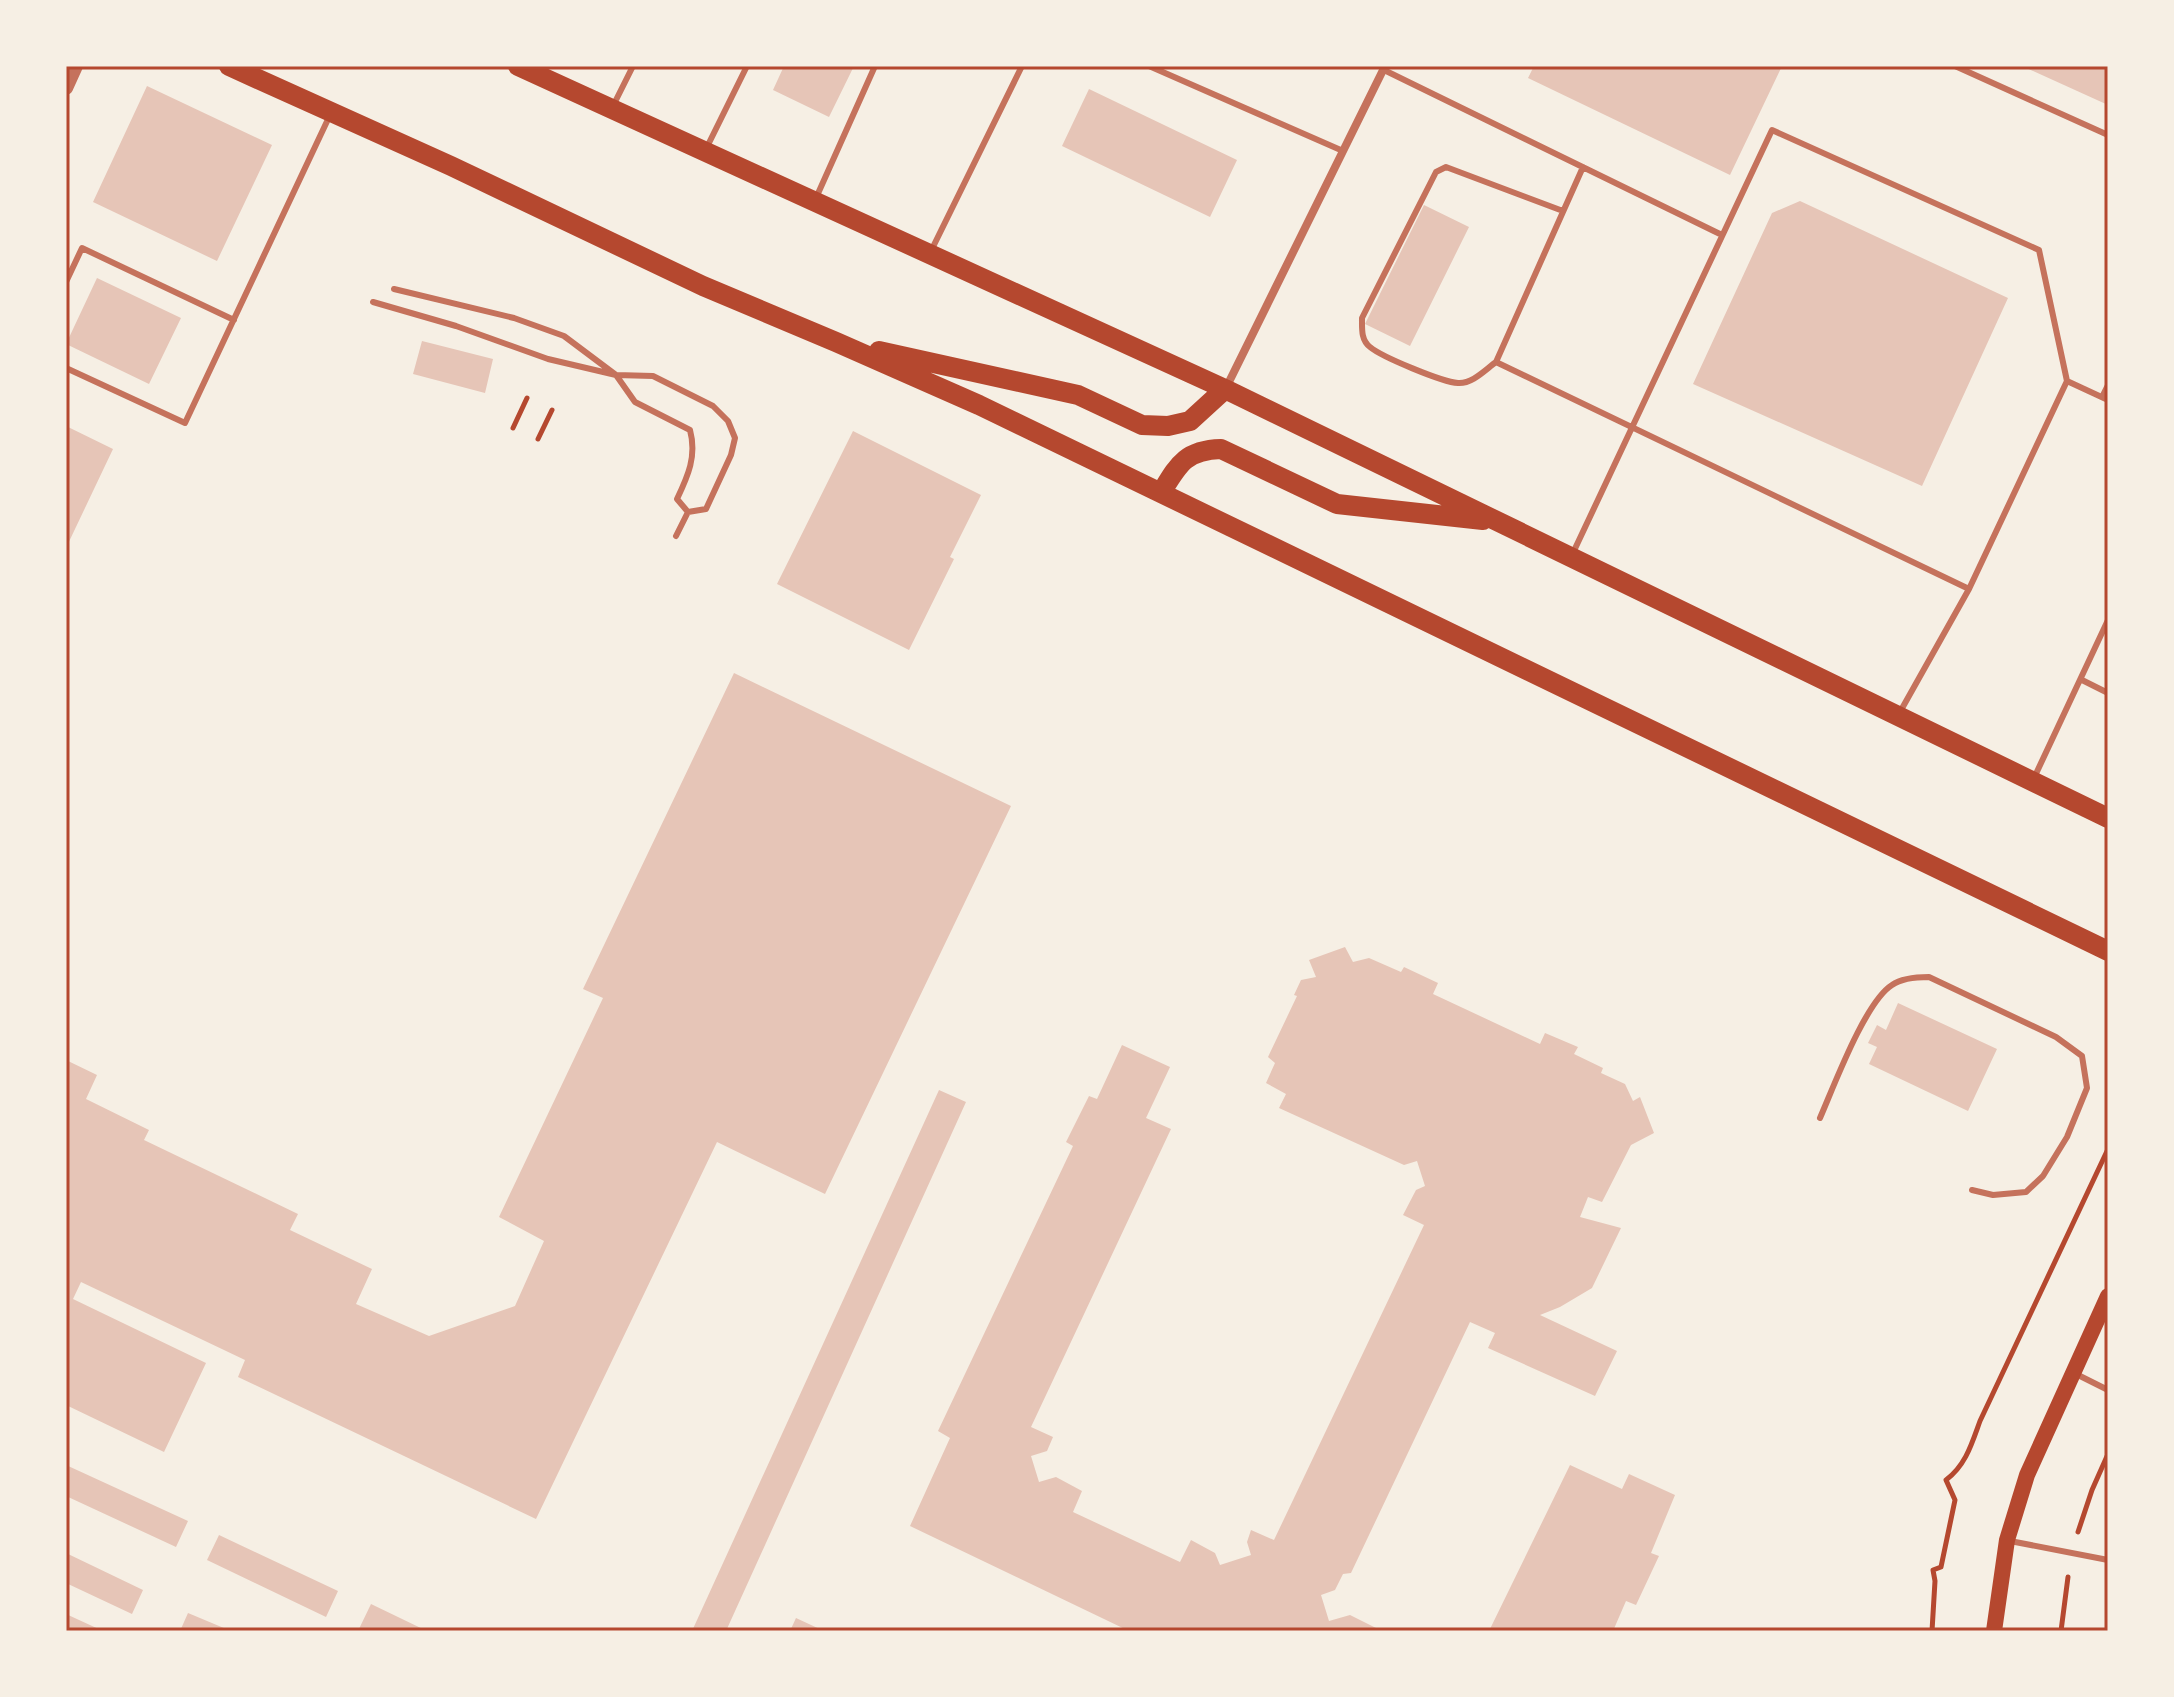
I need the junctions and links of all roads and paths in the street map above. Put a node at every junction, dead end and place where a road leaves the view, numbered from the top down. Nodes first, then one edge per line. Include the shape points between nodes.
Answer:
1 (76, 66) edge
2 (229, 66) edge
3 (518, 66) edge
4 (633, 66) edge
5 (747, 66) edge
6 (875, 66) edge
7 (1022, 66) edge
8 (1149, 66) edge
9 (1955, 66) edge
10 (1384, 68) edge
11 (66, 88) edge
12 (612, 109) junction
13 (331, 114) junction
14 (2108, 135) edge
15 (1343, 151) junction
16 (705, 152) junction
17 (1583, 167) junction
18 (815, 202) junction
19 (1563, 211) junction
20 (1722, 235) junction
21 (930, 254) junction
22 (66, 282) edge
23 (394, 289) dead end
24 (373, 302) dead end
25 (234, 320) junction
26 (836, 342) junction
27 (1496, 362) junction
28 (66, 368) edge
29 (616, 375) junction
30 (2067, 381) junction
31 (2108, 385) edge
32 (1225, 389) junction
33 (527, 398) dead end
34 (2105, 399) edge
35 (552, 410) dead end
36 (513, 428) dead end
37 (1632, 428) junction
38 (538, 439) dead end
39 (1161, 493) junction
40 (688, 512) junction
41 (1499, 522) junction
42 (676, 536) dead end
43 (1571, 557) junction
44 (1969, 589) junction
45 (2108, 620) edge
46 (2082, 680) junction
47 (2108, 693) edge
48 (1898, 716) junction
49 (2033, 782) junction
50 (2108, 818) edge
51 (2108, 951) edge
52 (1820, 1118) dead end
53 (2108, 1149) edge
54 (1972, 1190) dead end
55 (2108, 1296) edge
56 (2073, 1372) junction
57 (2108, 1390) edge
58 (2007, 1540) junction
59 (2108, 1560) edge
60 (1932, 1631) edge
61 (1994, 1631) edge

1 - 11 street
2 - 13 main road
3 - 12 main road
4 - 12 lane
5 - 16 lane
6 - 18 lane
7 - 21 lane
8 - 15 lane
9 - 14 lane
10 - 15 street
10 - 17 lane
12 - 16 main road
13 - 25 lane
13 - 26 main road
15 - 32 street
16 - 18 main road
17 - 19 lane
17 - 20 lane
18 - 21 main road
19 - 27 lane
19 - 27 lane via 1441,168 1362,318 1368,346 1434,376 1469,381
20 - 30 lane via 1772,130 2039,250
20 - 37 lane
21 - 32 main road
22 - 25 lane via 82,248
23 - 29 lane via 514,318 564,336
24 - 29 lane via 548,359
25 - 28 lane via 185,423
26 - 32 main road via 1078,395 1142,425 1190,421
26 - 39 main road
27 - 37 lane
29 - 40 lane via 635,402 690,430 692,458 677,499
29 - 40 lane via 653,376 713,406 728,421 735,438 731,455 706,509
30 - 34 lane
30 - 44 lane
31 - 34 lane
32 - 41 main road
33 - 36 path
35 - 38 path
37 - 43 lane
37 - 44 lane
39 - 41 main road via 1180,462 1203,450 1221,449 1337,504
39 - 51 main road
40 - 42 lane
41 - 43 main road
43 - 48 main road
44 - 48 lane
45 - 46 lane
46 - 47 lane
46 - 49 lane
48 - 49 main road
49 - 50 main road
52 - 54 lane via 1868,1011 1892,985 1912,978 1929,977 2056,1037 2082,1056 2087,1088 2067,1137 2043,1176 2026,1192 1993,1195
53 - 60 path via 1968,1453 1946,1480 1955,1500 1941,1567 1933,1570
55 - 56 main road
56 - 57 lane
56 - 58 main road via 2027,1475
58 - 59 lane
58 - 61 main road

